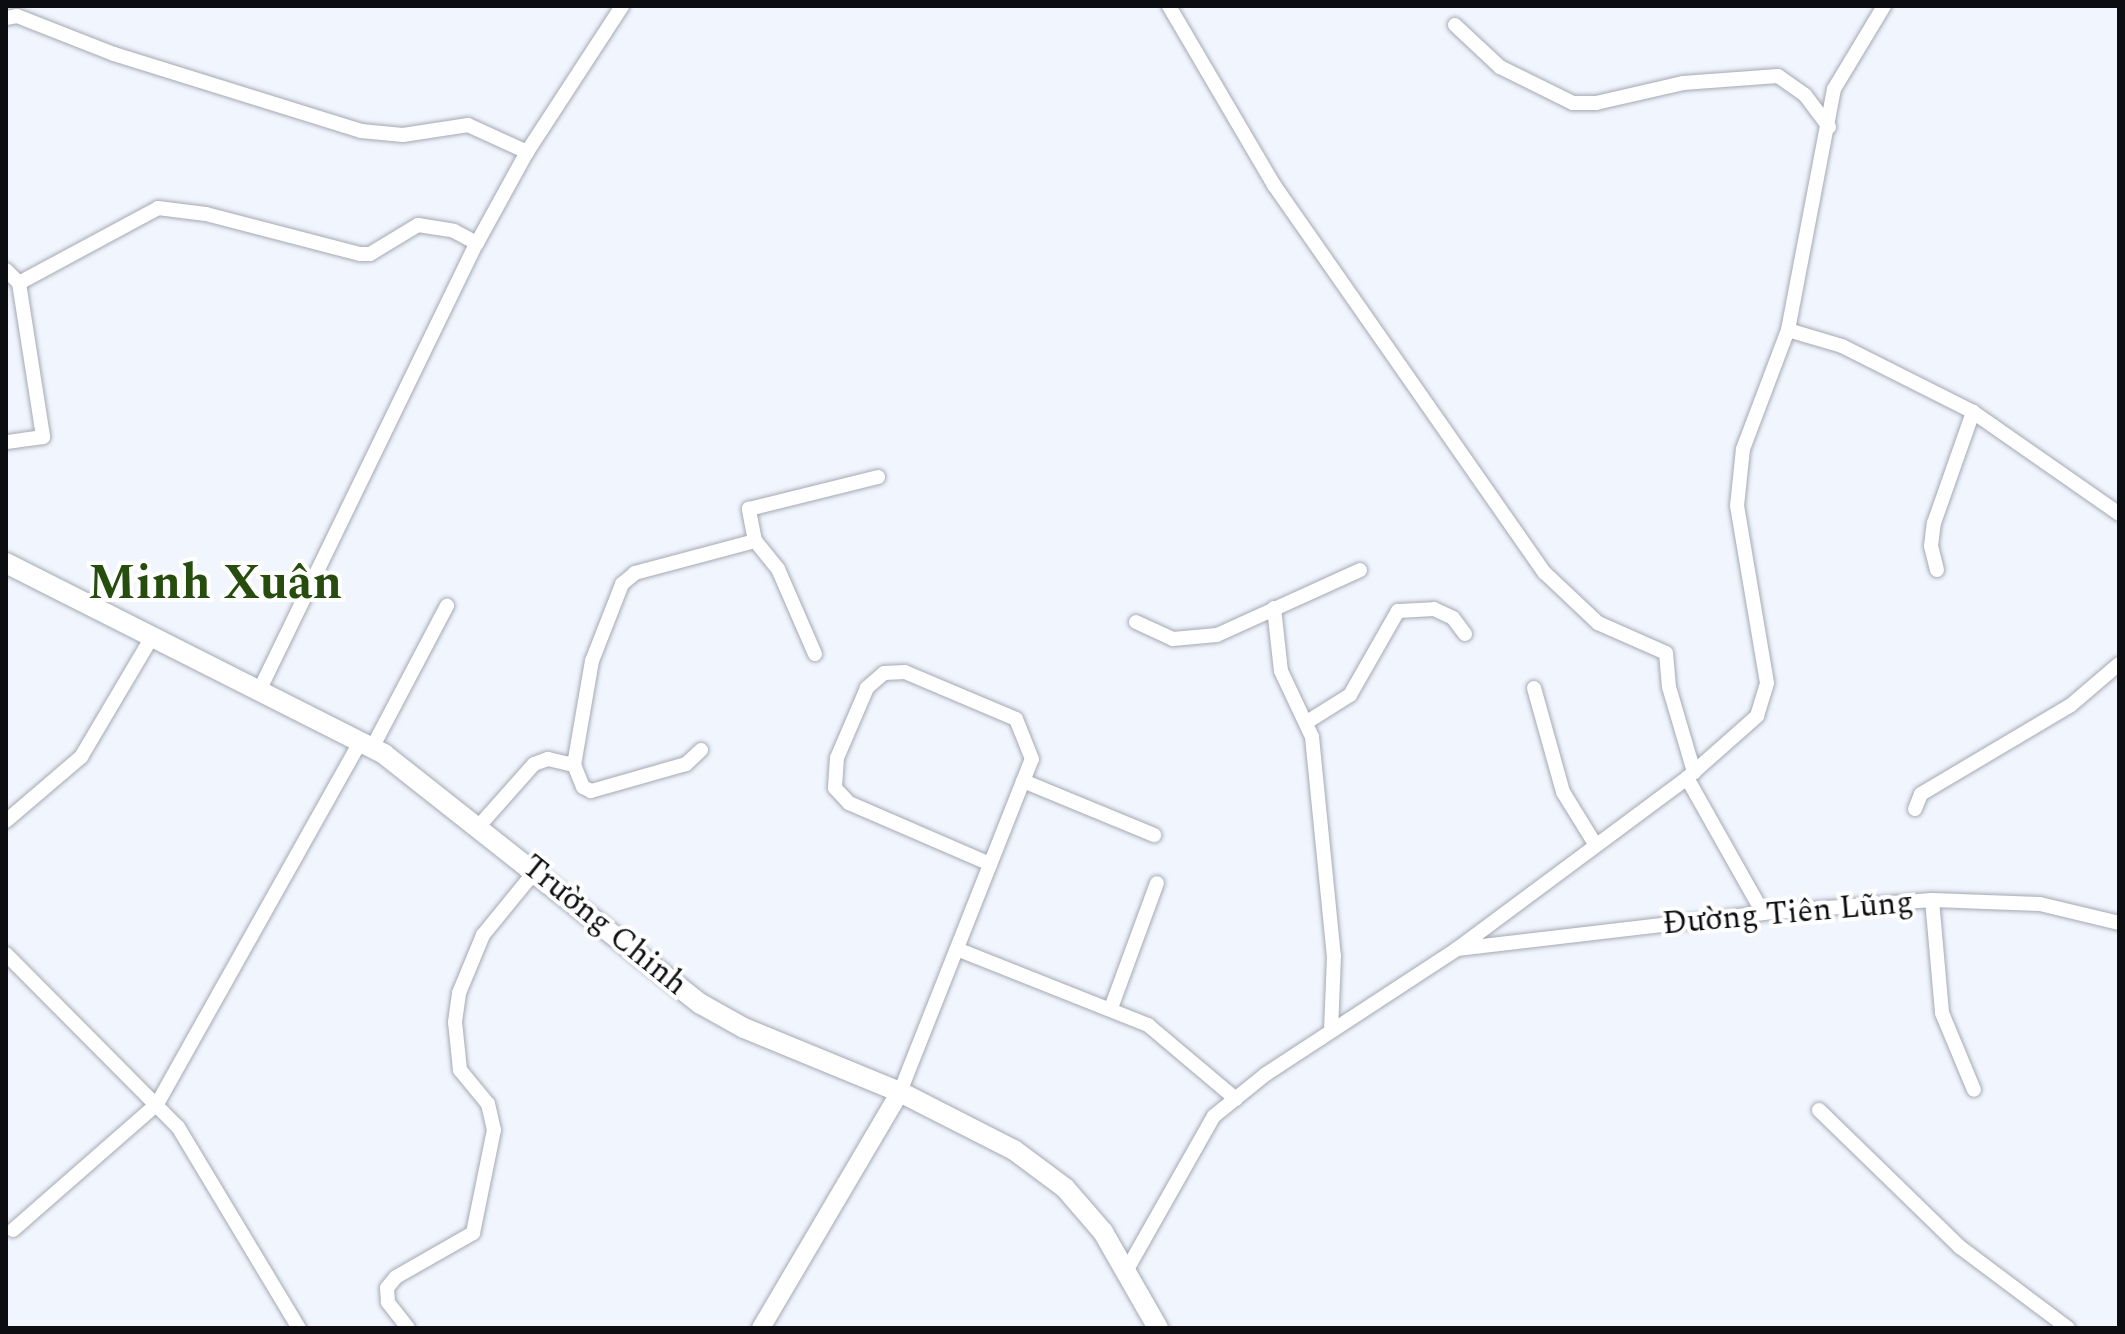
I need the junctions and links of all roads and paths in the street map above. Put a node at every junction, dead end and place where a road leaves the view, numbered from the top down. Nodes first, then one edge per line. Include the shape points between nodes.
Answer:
1 (1169, 6) edge
2 (1884, 6) edge
3 (619, 10) edge
4 (9, 13) edge
5 (1455, 25) dead end
6 (1829, 127) junction
7 (527, 152) junction
8 (477, 243) junction
9 (6, 270) edge
10 (19, 283) junction
11 (1788, 330) junction
12 (1973, 412) junction
13 (6, 442) edge
14 (878, 477) dead end
15 (2119, 514) edge
16 (755, 541) junction
17 (6, 563) edge
18 (1360, 570) dead end
19 (1937, 570) dead end
20 (447, 606) dead end
21 (1274, 608) junction
22 (1136, 622) dead end
23 (1465, 634) dead end
24 (152, 637) junction
25 (815, 654) dead end
26 (2119, 664) edge
27 (1534, 688) dead end
28 (259, 691) junction
29 (1307, 722) junction
30 (366, 745) junction
31 (701, 750) dead end
32 (574, 765) junction
33 (1690, 775) junction
34 (1023, 781) junction
35 (1915, 809) dead end
36 (6, 821) edge
37 (479, 826) junction
38 (1154, 835) dead end
39 (1595, 844) junction
40 (990, 864) junction
41 (536, 870) junction
42 (1157, 883) dead end
43 (1932, 900) junction
44 (1763, 913) junction
45 (2119, 923) edge
46 (957, 949) junction
47 (1457, 949) junction
48 (6, 954) edge
49 (1111, 1008) junction
50 (1331, 1030) junction
51 (1974, 1090) dead end
52 (900, 1092) junction
53 (1236, 1099) junction
54 (157, 1104) junction
55 (1819, 1110) dead end
56 (13, 1230) dead end
57 (1125, 1273) junction
58 (1153, 1326) edge
59 (299, 1328) edge
60 (408, 1328) edge
61 (761, 1328) edge
62 (2068, 1328) edge

1 - 33 street via 1274,185 1545,573 1598,623 1666,653
2 - 6 street via 1845,64 1834,89
3 - 7 street
4 - 7 street via 361,131 403,135 468,125
5 - 6 street via 1500,67 1573,103 1596,103 1683,83 1778,76 1805,95
6 - 11 street
7 - 8 street
8 - 10 street via 432,224 418,225 370,254 360,254 206,214 158,208
8 - 28 street via 357,480
9 - 10 street
10 - 13 street via 43,437
11 - 12 street via 1842,346
11 - 33 street via 1743,449 1737,506 1767,683 1764,701 1757,716
12 - 15 street
12 - 19 street via 1934,523 1931,546
14 - 16 street via 749,508
16 - 25 street via 778,569
16 - 32 street via 635,573 622,584 592,661
17 - 24 main road, Trường Chinh
18 - 21 street
20 - 30 street
21 - 22 street via 1196,639 1173,639
21 - 29 street via 1281,671
23 - 29 street via 1453,618 1434,609 1398,611 1350,695
24 - 28 main road, Trường Chinh
24 - 36 street via 81,757
26 - 35 street via 2071,705 1921,794
27 - 39 street via 1563,792
28 - 30 main road, Trường Chinh
29 - 50 street via 1334,956
30 - 37 main road, Trường Chinh
30 - 54 street
31 - 32 street via 686,764 591,791 583,787
32 - 37 street via 548,759 534,764
33 - 39 street
33 - 44 street
34 - 38 street
34 - 40 street
34 - 40 street via 1032,759 1016,719 897,670 871,682 837,758 835,788 849,803
37 - 41 main road, Trường Chinh
39 - 47 street
40 - 46 street
41 - 52 main road, Trường Chinh via 701,1004 744,1028
41 - 60 street via 483,935 459,993 458,1062 468,1084 488,1104 494,1130 473,1233 396,1277 387,1288 388,1302
42 - 49 street
43 - 44 street, Đường Tiên Lũng
43 - 45 street, Đường Tiên Lũng via 2040,904
43 - 51 street via 1942,1013
44 - 47 street, Đường Tiên Lũng
46 - 49 street
46 - 52 street
47 - 50 street
48 - 54 street
49 - 53 street via 1160,1033
50 - 53 street
52 - 57 main road, Trường Chinh via 1014,1150 1065,1188 1103,1232
52 - 61 street
53 - 57 street via 1214,1116
54 - 56 street
54 - 59 street via 198,1156
55 - 62 street via 1960,1247
57 - 58 main road, Trường Chinh

